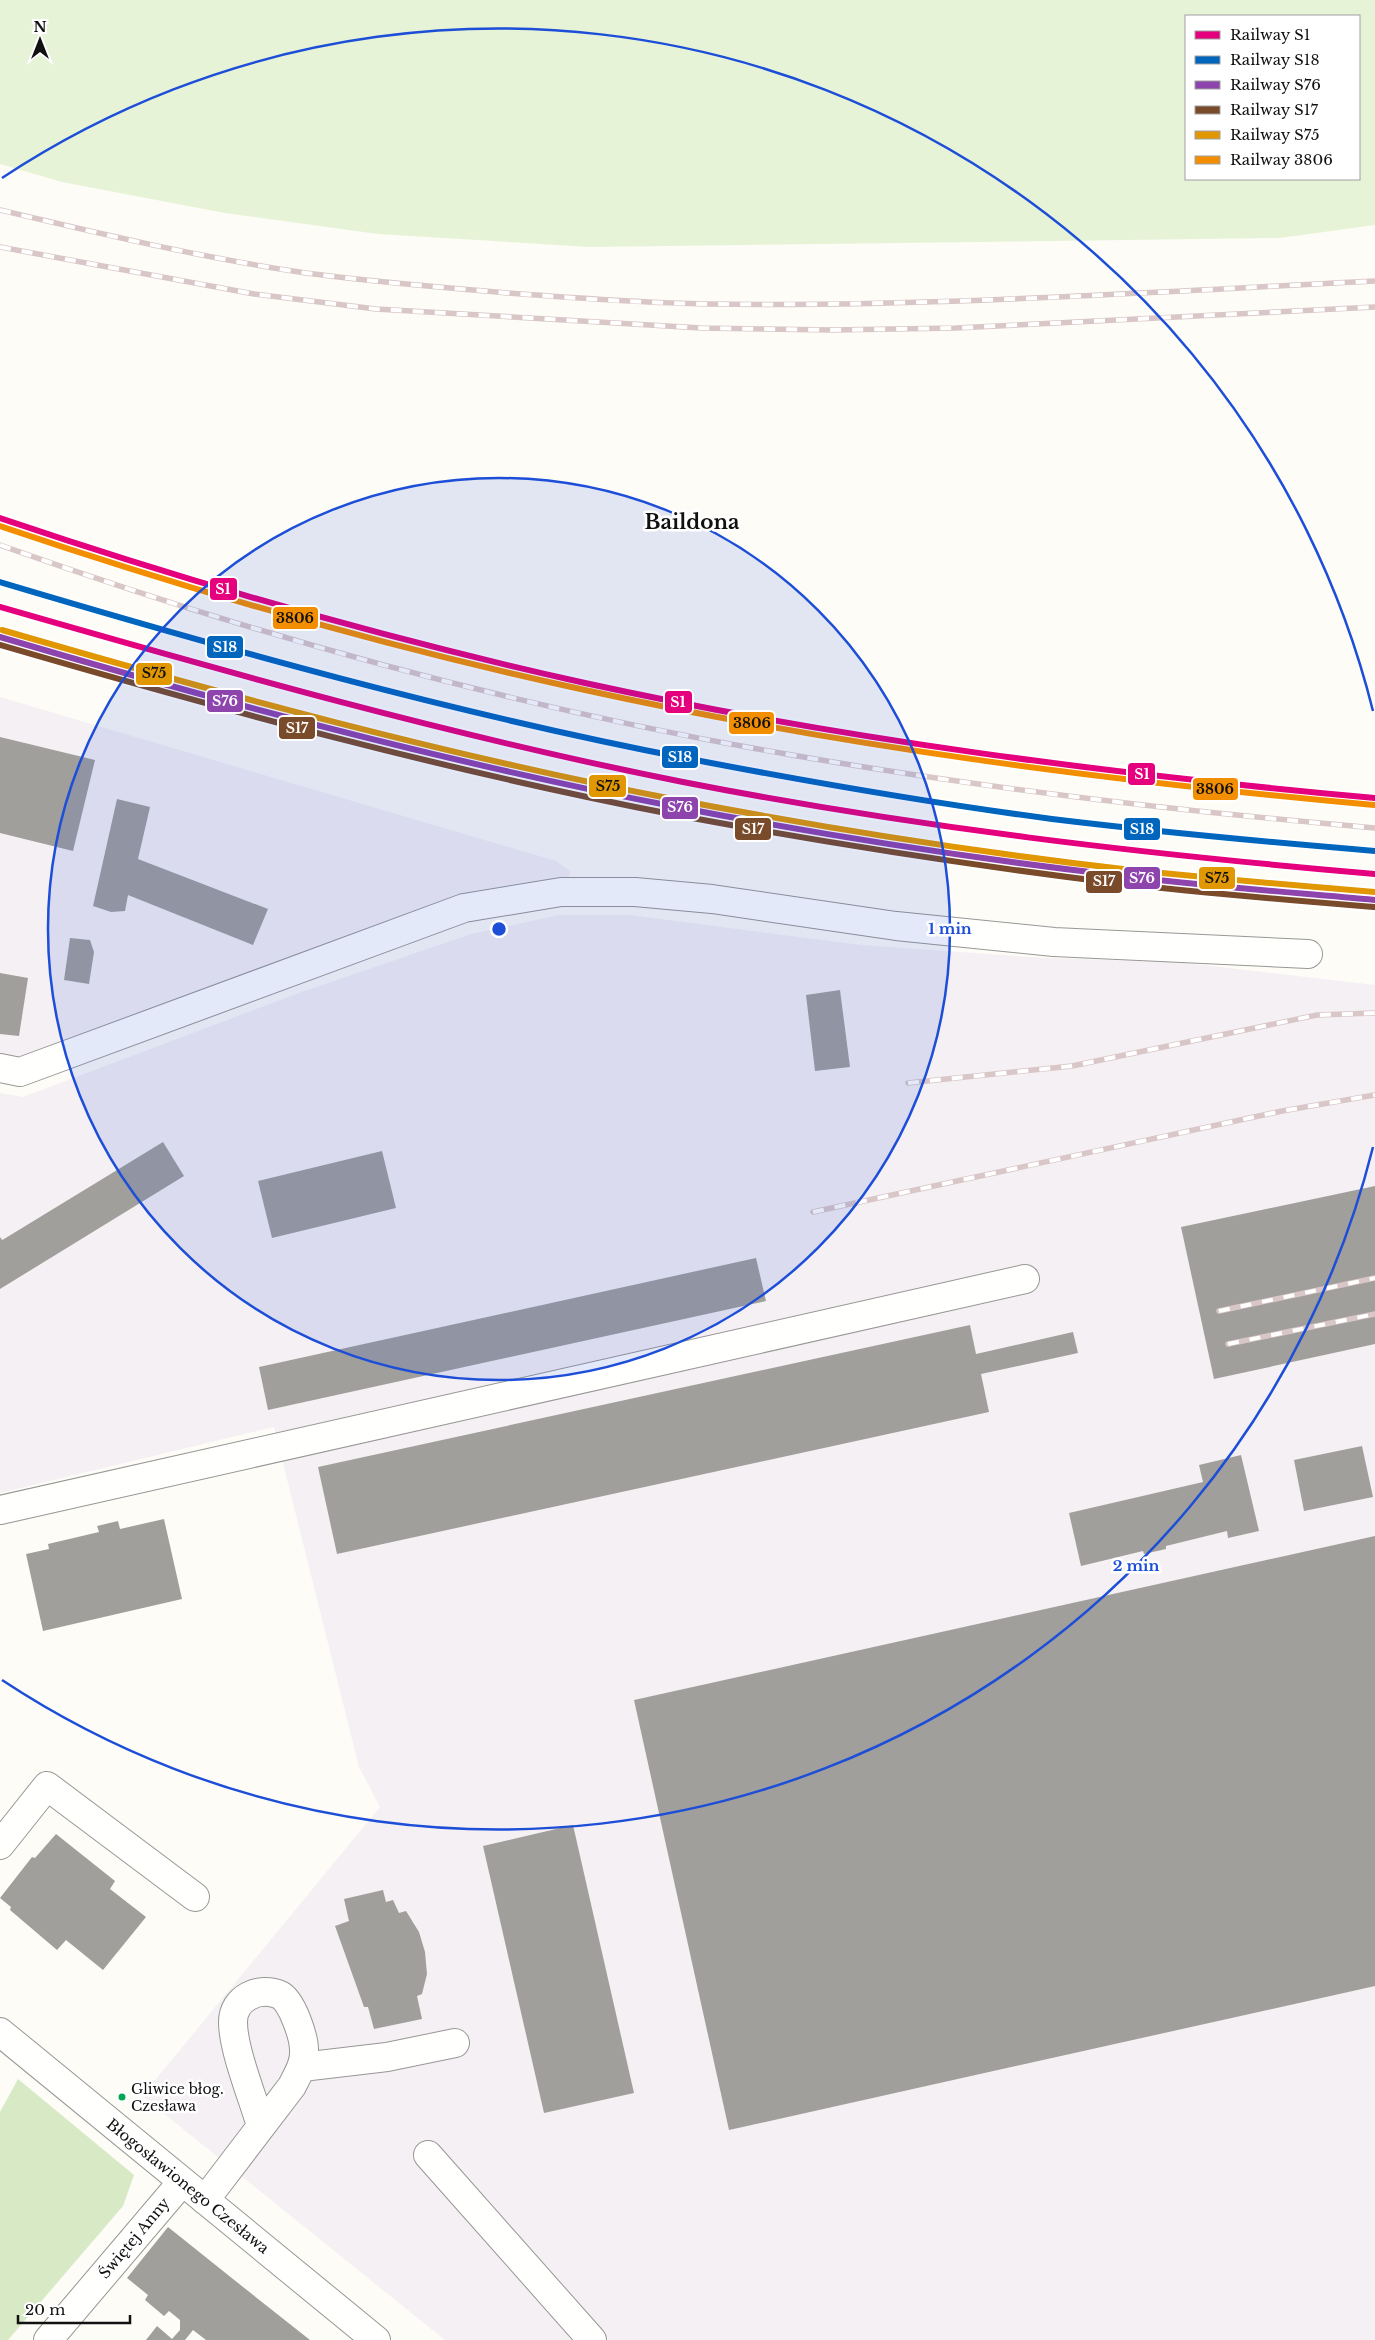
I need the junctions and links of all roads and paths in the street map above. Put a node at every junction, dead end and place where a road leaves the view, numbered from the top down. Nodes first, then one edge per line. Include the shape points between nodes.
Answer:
1 (1308, 954) dead end
2 (10, 1070) edge
3 (1025, 1279) dead end
4 (0, 1510) edge
5 (0, 1845) edge
6 (194, 1897) dead end
7 (0, 2032) edge
8 (455, 2043) dead end
9 (302, 2067) junction
10 (261, 2126) junction
11 (428, 2155) dead end
12 (182, 2182) junction
13 (205, 2200) junction
14 (48, 2340) edge
15 (376, 2340) edge
16 (592, 2340) edge

1 - 2 street via 1054,942 896,926 712,899 635,892 561,892 464,908
3 - 4 street
5 - 6 street via 47,1786
7 - 12 street, Błogosławionego Czesława
8 - 9 street via 387,2057
9 - 10 street via 292,2086
9 - 10 street via 304,2050 301,2034 290,2005 281,1996 265,1992 251,1994 238,2004 233,2020 234,2037
10 - 13 street
11 - 16 street
12 - 13 street, Błogosławionego Czesława
12 - 14 street, Świętej Anny
13 - 15 street, Błogosławionego Czesława

